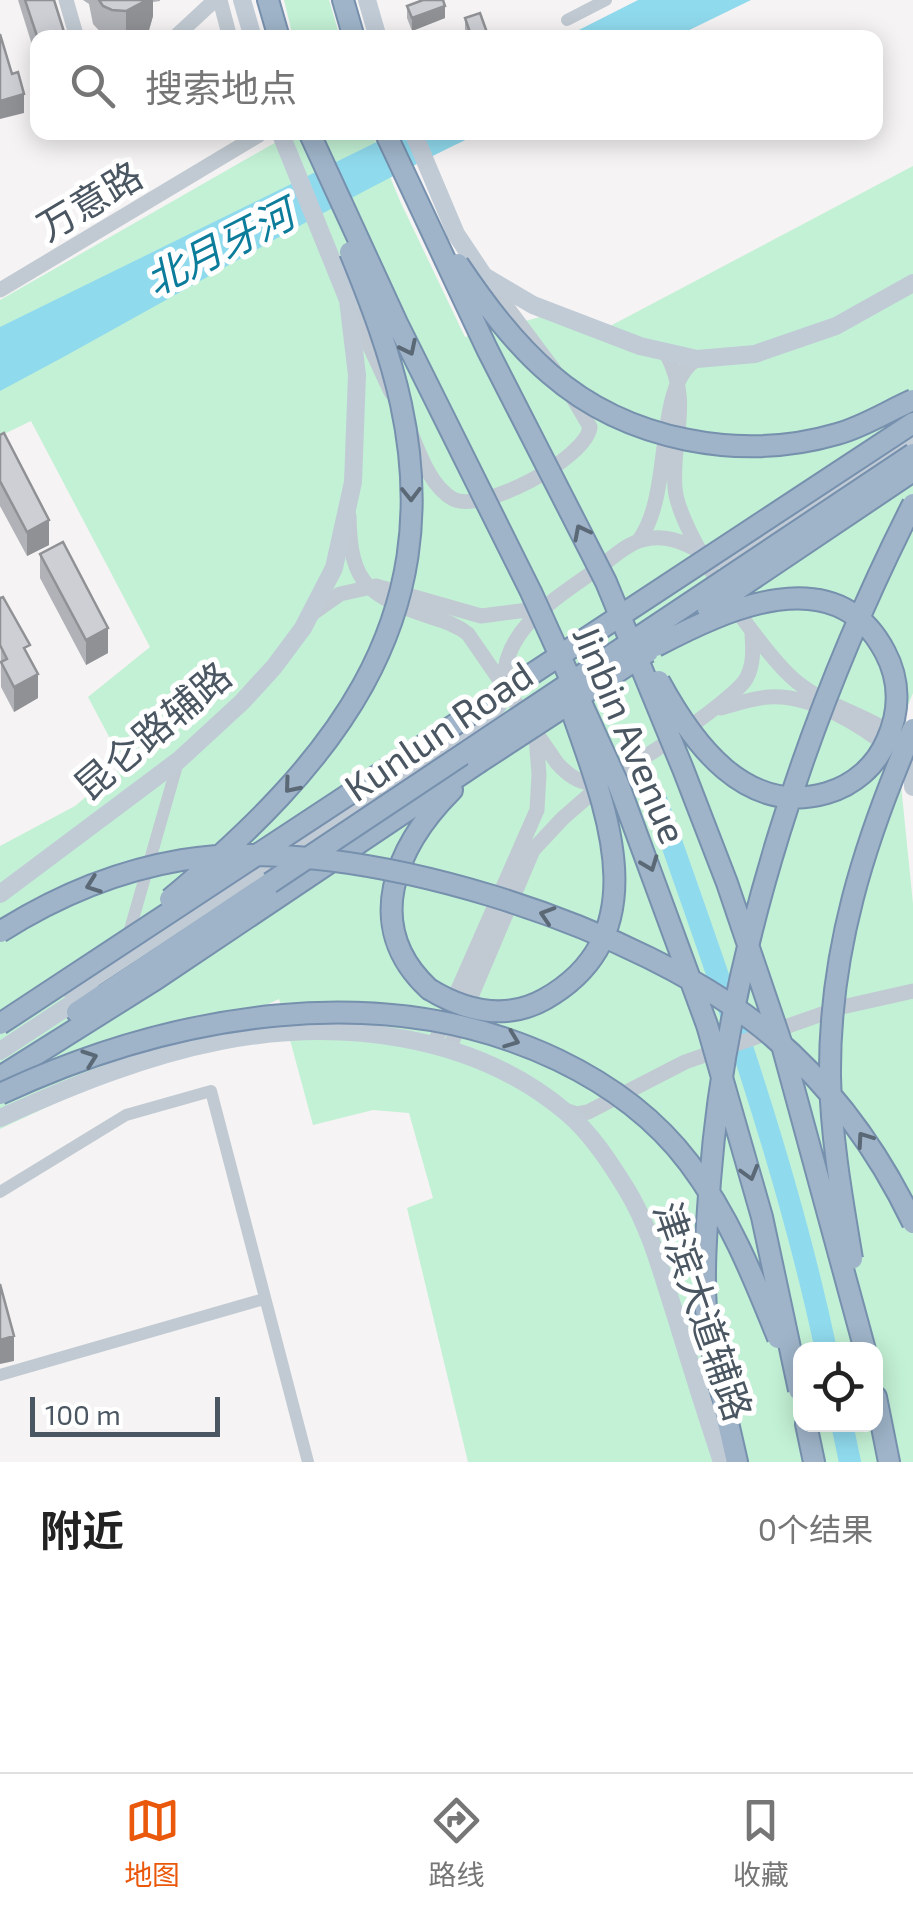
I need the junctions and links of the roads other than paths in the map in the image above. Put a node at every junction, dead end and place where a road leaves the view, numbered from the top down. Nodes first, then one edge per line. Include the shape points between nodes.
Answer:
1 (66, 0) edge
2 (218, 0) edge
3 (242, 0) edge
4 (268, 0) edge
5 (343, 0) edge
6 (368, 0) edge
7 (606, 0) edge
8 (567, 20) dead end
9 (75, 30) edge
10 (183, 30) edge
11 (227, 30) edge
12 (251, 30) edge
13 (277, 30) edge
14 (352, 30) edge
15 (376, 30) edge
16 (243, 140) edge
17 (244, 140) edge
18 (283, 140) edge
19 (311, 140) edge
20 (313, 140) edge
21 (389, 140) edge
22 (415, 140) edge
23 (417, 202) junction
24 (484, 276) junction
25 (0, 280) edge
26 (913, 284) edge
27 (0, 290) edge
28 (348, 300) junction
29 (666, 353) junction
30 (698, 359) junction
31 (678, 379) junction
32 (913, 400) edge
33 (913, 424) edge
34 (913, 435) edge
35 (913, 443) edge
36 (913, 454) edge
37 (913, 471) edge
38 (913, 504) edge
39 (349, 512) junction
40 (639, 540) junction
41 (700, 552) junction
42 (606, 582) junction
43 (368, 587) junction
44 (731, 598) junction
45 (537, 600) junction
46 (310, 615) junction
47 (752, 633) junction
48 (656, 646) junction
49 (504, 685) junction
50 (713, 711) junction
51 (913, 729) edge
52 (535, 733) junction
53 (179, 760) junction
54 (478, 763) junction
55 (912, 776) edge
56 (608, 779) junction
57 (0, 894) edge
58 (0, 932) edge
59 (122, 959) junction
60 (55, 987) junction
61 (913, 988) edge
62 (0, 1024) edge
63 (0, 1040) edge
64 (441, 1046) junction
65 (0, 1051) edge
66 (0, 1062) edge
67 (0, 1077) edge
68 (0, 1094) edge
69 (557, 1106) junction
70 (588, 1112) junction
71 (0, 1118) edge
72 (591, 1140) junction
73 (0, 1192) edge
74 (913, 1223) edge
75 (264, 1299) junction
76 (864, 1342) edge
77 (865, 1342) edge
78 (793, 1361) edge
79 (0, 1375) edge
80 (793, 1376) edge
81 (808, 1432) edge
82 (883, 1432) edge
83 (308, 1462) edge
84 (722, 1462) edge
85 (737, 1462) edge
86 (814, 1462) edge
87 (889, 1462) edge

1 - 9 street
2 - 10 street
2 - 11 street
3 - 12 main road
4 - 13 highway
5 - 14 highway
6 - 15 main road
7 - 8 street
16 - 25 street, 万意路
17 - 27 street, 万意路
18 - 28 main road
19 -> 60 highway, bridge via 402,404 412,525 393,618 358,696 285,794 167,902
20 -> 45 highway, Jinbin Avenue, bridge via 396,323
21 - 23 highway, Jinbin Avenue, bridge
22 - 24 main road via 456,234
23 - 32 highway, bridge via 512,336 552,376 638,426 754,448 842,433
42 -> 23 highway, Jinbin Avenue, bridge
24 - 28 street via 590,427 563,463 475,502 457,500 439,487
24 - 29 main road via 533,305
26 - 30 main road via 792,343
28 - 39 main road, 昆仑路辅路 via 357,375
29 - 30 main road
29 - 31 street
30 - 31 street
31 - 40 street via 658,495
31 - 41 street via 675,493
33 - 60 highway, Kunlun Road, bridge
34 - 41 main road via 733,557
35 - 44 main road via 735,563
36 - 66 highway, Kunlun Road, bridge
37 - 48 highway, bridge
38 - 85 highway, bridge via 803,764 730,1036 712,1149 705,1266 706,1311
39 - 43 street via 356,562
39 - 46 main road, 昆仑路辅路 via 334,568
40 - 41 street via 671,538
40 - 45 street
41 - 44 street
42 - 48 highway, bridge via 681,721 732,776 765,793 818,796 853,782 889,736 897,701 888,657 866,625 840,608 800,598 766,601 710,618
42 - 76 highway, Jinbin Avenue, bridge via 727,882 782,1045
43 - 45 street via 481,616
43 - 46 street via 340,594
43 - 49 street via 383,600 460,628
44 - 47 street
45 - 49 street via 506,659
45 - 54 highway, bridge via 611,832 616,884 608,923 580,970 542,1001 500,1012 458,1005 420,980 402,952 391,906 409,842
45 -> 78 highway, Jinbin Avenue, bridge via 620,786 708,1025 762,1217
46 - 53 main road, 昆仑路辅路 via 274,667
47 - 50 street via 748,675
47 - 55 street via 806,688 899,738
48 - 54 highway, bridge
49 - 52 street
49 - 59 main road via 488,717
50 - 55 street via 770,697 808,703 876,737
50 - 56 street
51 - 77 highway, bridge via 863,859 835,985 830,1078
52 - 56 street via 570,775 589,783
52 - 64 street via 536,810
52 - 65 main road via 512,720 492,724
53 - 57 main road, 昆仑路辅路
53 - 59 street
54 - 67 highway, bridge
56 - 64 street via 533,850
74 -> 58 highway, bridge via 838,1104 773,1037 639,951 481,894 349,863 210,857 93,885
59 - 63 main road
60 - 62 highway, Kunlun Road, bridge
61 - 70 street, bridge via 852,998 721,1046
64 - 69 main road, 津滨大道辅路 via 509,1075
64 - 71 main road via 332,1032 223,1040 109,1072
68 -> 80 highway, bridge via 129,1044 254,1018 378,1014 516,1042 625,1100 688,1162 738,1242
69 - 70 street
69 - 72 main road, 津滨大道辅路
70 - 72 street
72 - 84 main road, 津滨大道辅路 via 648,1232
73 - 75 street via 126,1115 211,1091
75 - 79 street
75 - 83 street
81 - 86 highway
82 - 87 highway

